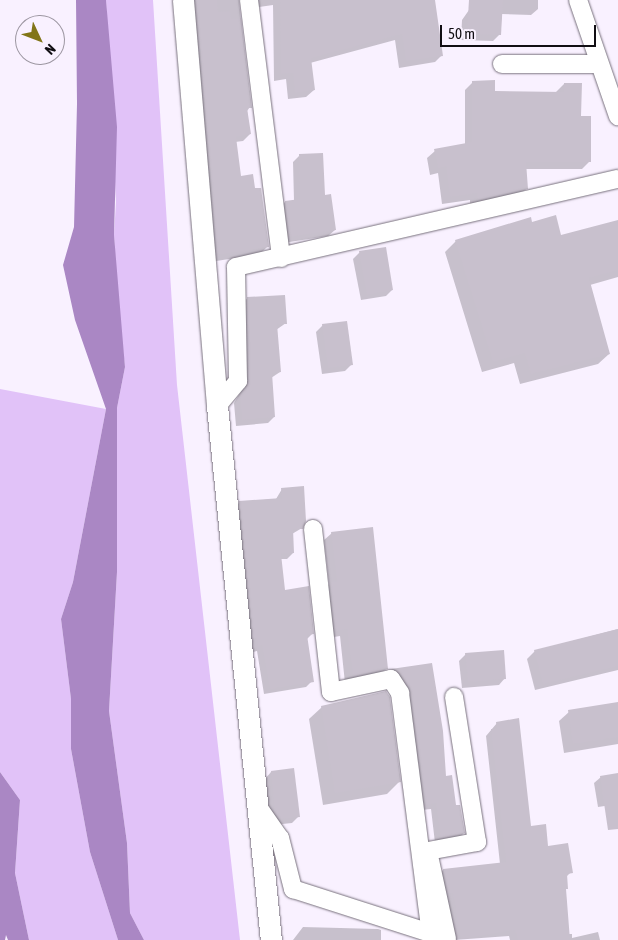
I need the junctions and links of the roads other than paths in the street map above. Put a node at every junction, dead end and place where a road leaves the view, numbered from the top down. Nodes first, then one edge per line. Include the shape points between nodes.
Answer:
1 (183, 0) edge
2 (249, 0) edge
3 (578, 0) edge
4 (502, 64) dead end
5 (599, 64) junction
6 (618, 116) edge
7 (618, 179) edge
8 (281, 258) junction
9 (217, 406) junction
10 (313, 529) dead end
11 (454, 697) dead end
12 (258, 807) junction
13 (443, 938) edge
14 (272, 940) edge

1 - 9 street
2 - 8 street
3 - 5 street
4 - 5 street
5 - 6 street
7 - 8 street
8 - 9 street via 236,268 238,381
9 - 12 street
10 - 13 street via 331,692 391,679 400,693
11 - 13 street via 477,842 428,851
12 - 13 street via 280,838 293,889
12 - 14 street

